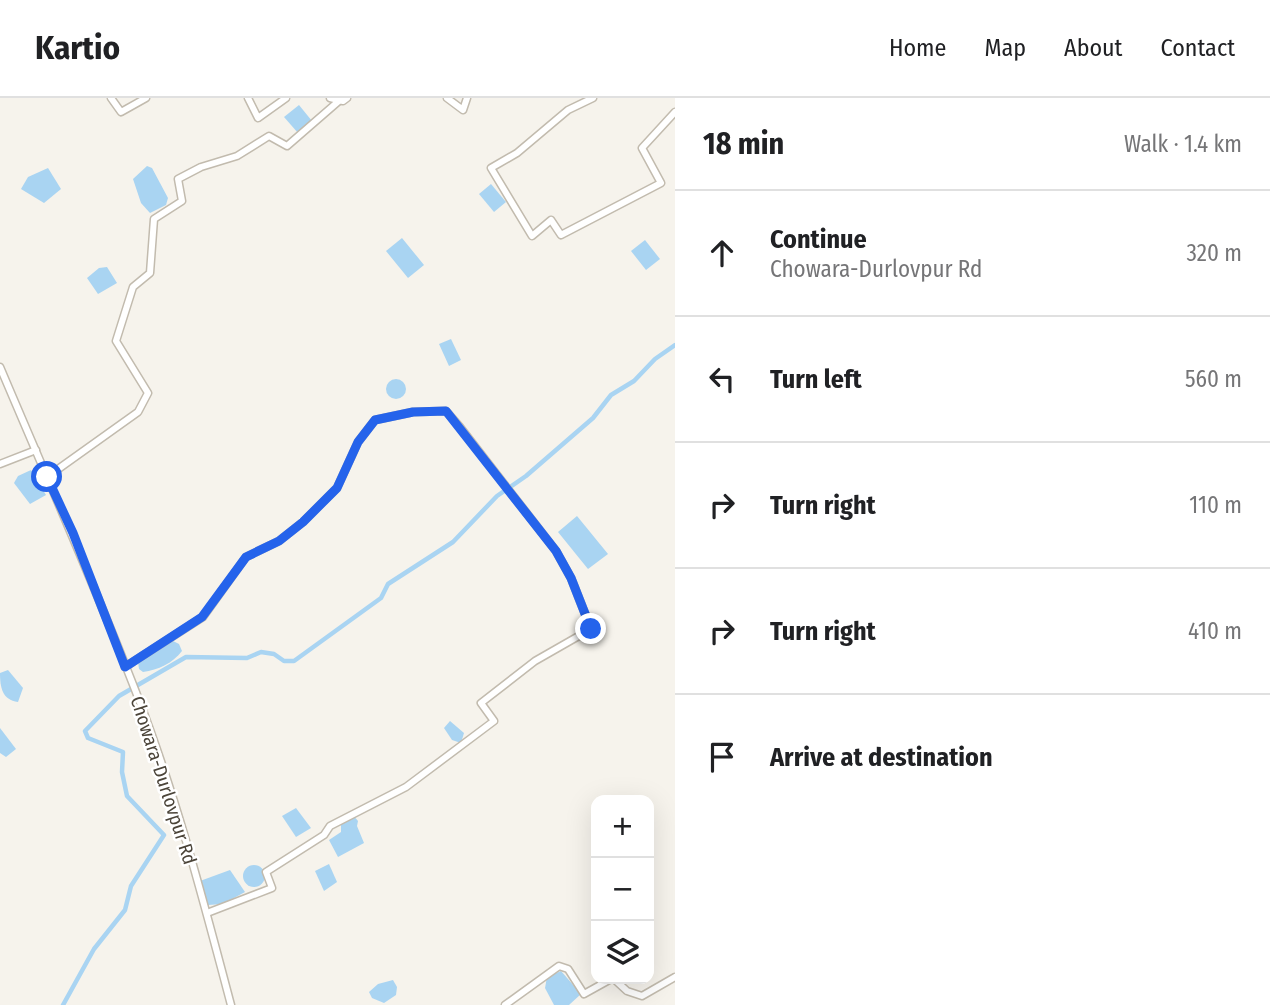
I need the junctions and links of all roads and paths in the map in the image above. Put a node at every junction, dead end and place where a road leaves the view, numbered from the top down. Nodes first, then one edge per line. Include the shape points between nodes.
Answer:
1 (111, 98) edge
2 (146, 98) edge
3 (248, 98) edge
4 (286, 98) edge
5 (330, 98) edge
6 (447, 98) edge
7 (467, 98) edge
8 (593, 98) edge
9 (343, 99) edge
10 (675, 111) edge
11 (0, 367) edge
12 (36, 450) junction
13 (0, 464) edge
14 (47, 477) junction
15 (125, 667) junction
16 (207, 914) junction
17 (675, 977) edge
18 (603, 984) edge
19 (619, 984) edge
20 (231, 1005) edge
21 (505, 1005) edge

1 - 2 street via 121,112
3 - 4 street via 258,118
5 - 9 street
6 - 7 street via 463,110
8 - 10 street via 568,110 517,153 491,168 532,236 551,220 561,235 661,183 642,148
9 - 14 street via 287,146 269,136 237,156 178,178 182,201 153,219 150,273 133,287 117,341 148,393 138,412
11 - 12 street, Chowara-Durlovpur Rd
12 - 13 street
12 - 14 street, Chowara-Durlovpur Rd
14 - 15 street, Chowara-Durlovpur Rd
15 - 16 street, Chowara-Durlovpur Rd
15 - 16 street via 202,617 246,557 279,541 303,522 337,488 358,442 375,420 413,412 446,411 556,551 591,629 535,661 481,702 494,721 454,752 406,787 330,826 324,835 266,872 272,888
16 - 20 street, Chowara-Durlovpur Rd
17 - 19 street via 642,996
18 - 21 street via 584,994 568,969 559,966

